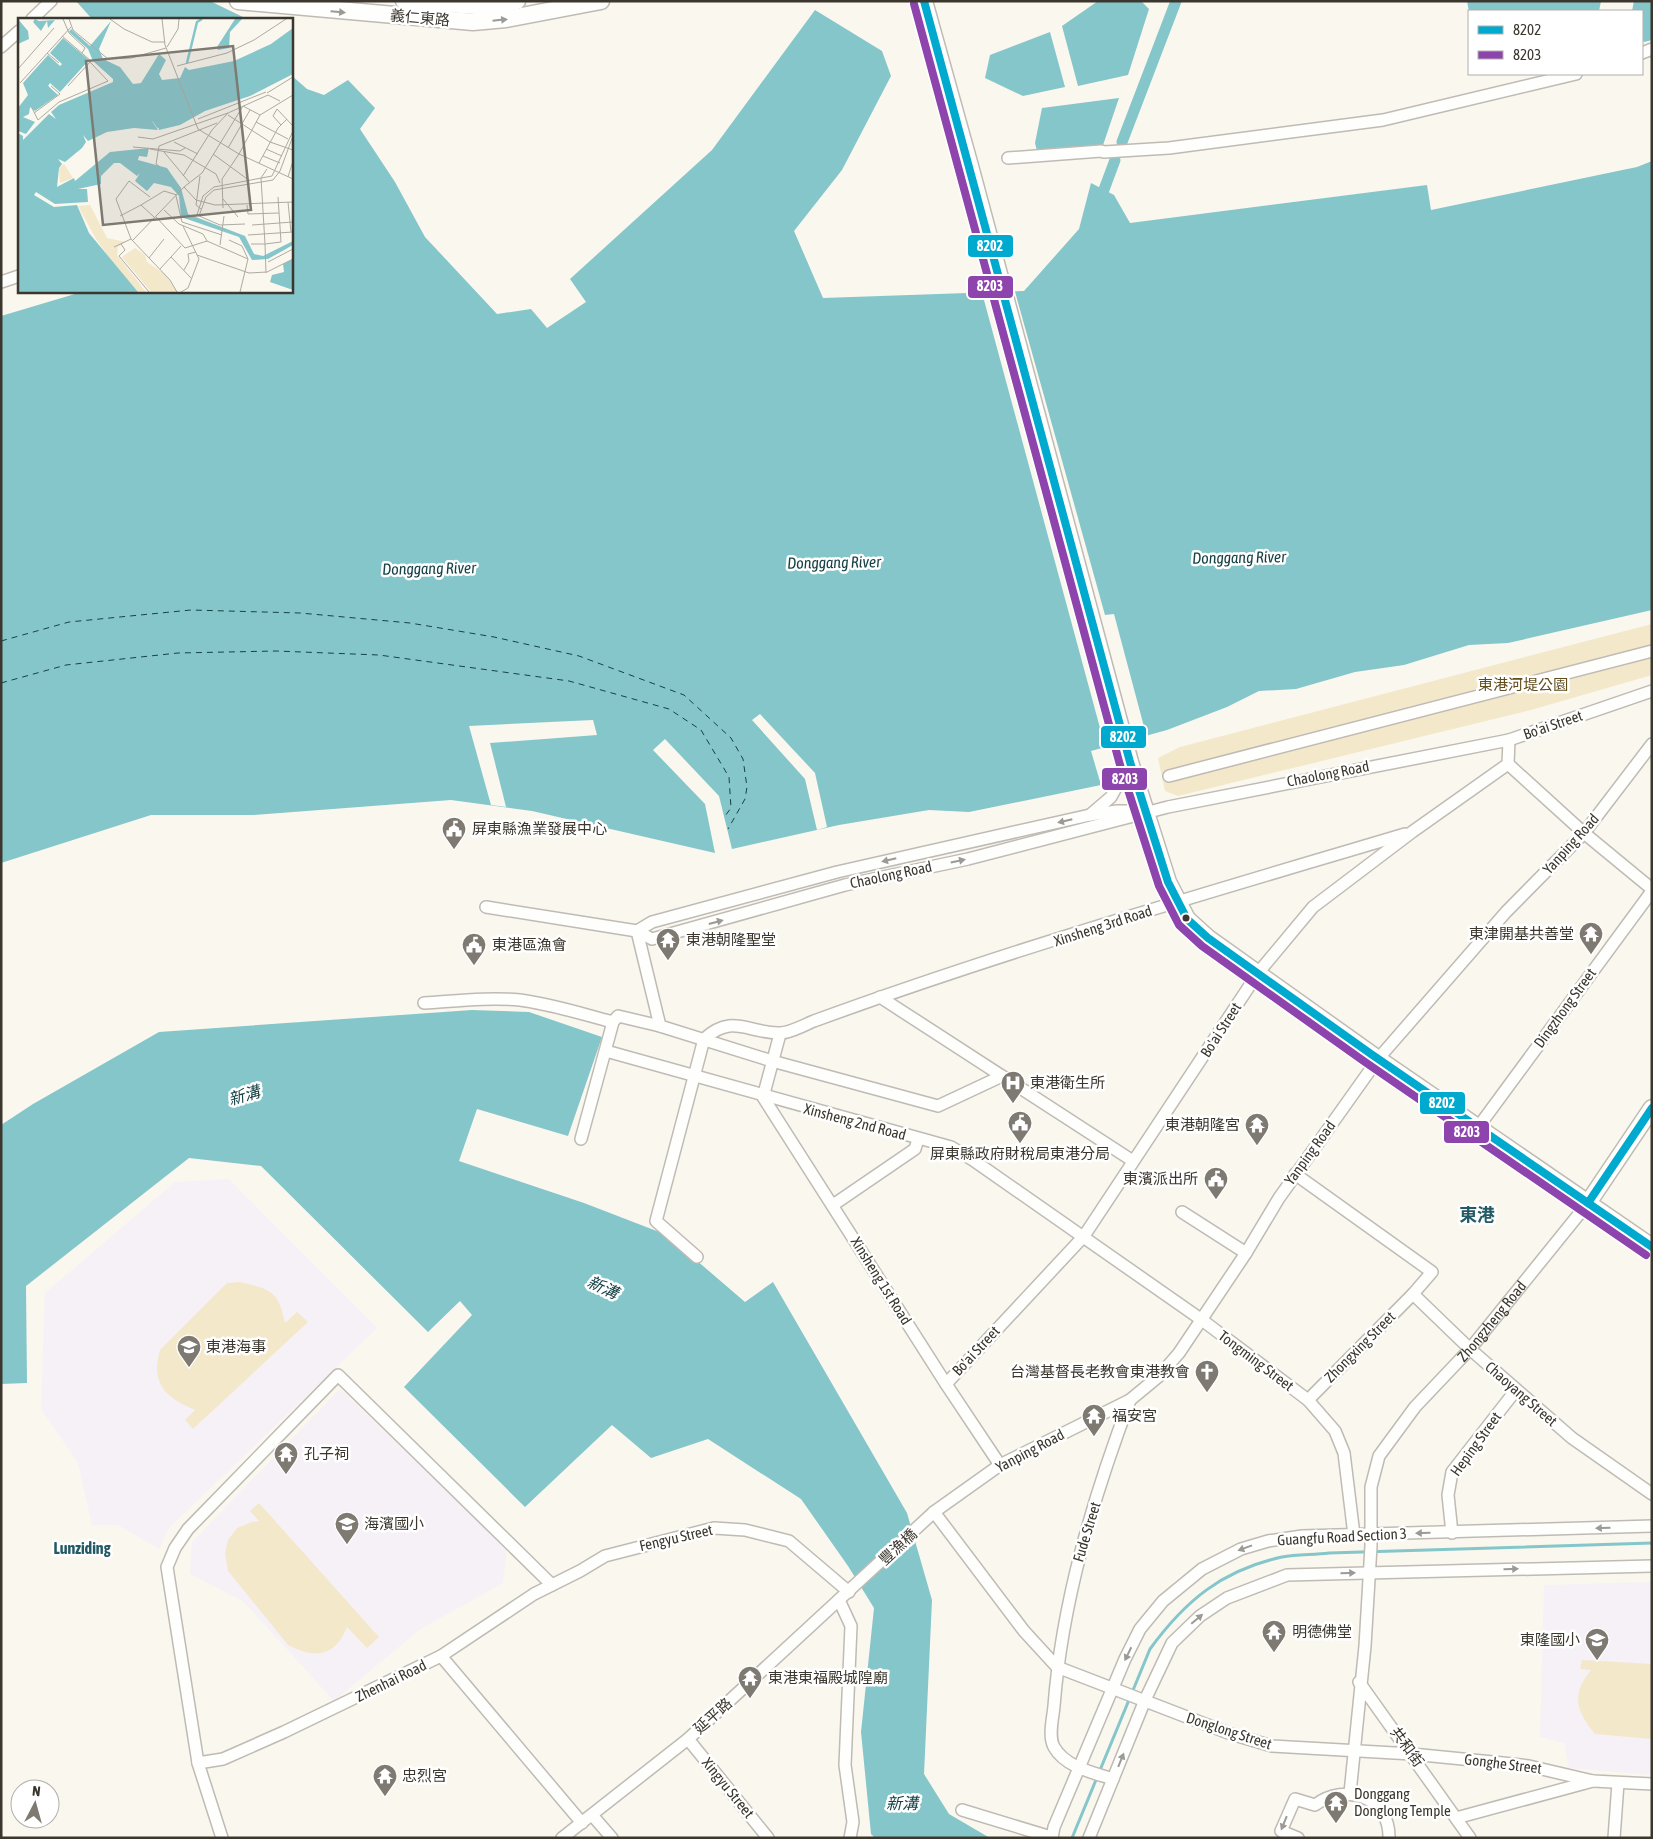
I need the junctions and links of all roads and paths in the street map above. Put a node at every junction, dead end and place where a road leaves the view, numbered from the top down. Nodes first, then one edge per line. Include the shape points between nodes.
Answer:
1 (51, 1) edge
2 (238, 1) edge
3 (404, 1) edge
4 (517, 1) edge
5 (601, 1) edge
6 (924, 1) edge
7 (427, 11) junction
8 (37, 17) edge
9 (18, 31) edge
10 (1, 47) edge
11 (1572, 75) edge
12 (1008, 158) dead end
13 (18, 276) edge
14 (1, 282) edge
15 (1652, 651) edge
16 (1652, 691) edge
17 (1509, 740) junction
18 (1652, 744) edge
19 (1130, 762) junction
20 (1508, 764) junction
21 (1169, 776) dead end
22 (1148, 812) junction
23 (1090, 815) junction
24 (1412, 832) junction
25 (1584, 833) junction
26 (1652, 890) edge
27 (1178, 902) junction
28 (486, 907) dead end
29 (636, 931) junction
30 (1258, 974) junction
31 (880, 997) junction
32 (424, 1003) dead end
33 (613, 1022) junction
34 (660, 1026) junction
35 (780, 1034) junction
36 (704, 1040) junction
37 (606, 1051) junction
38 (1378, 1059) junction
39 (772, 1061) junction
40 (694, 1075) junction
41 (1002, 1076) junction
42 (763, 1097) junction
43 (1652, 1108) edge
44 (1479, 1126) junction
45 (581, 1139) dead end
46 (918, 1139) junction
47 (1133, 1161) junction
48 (1295, 1174) junction
49 (1588, 1203) junction
50 (833, 1205) junction
51 (1182, 1212) dead end
52 (1084, 1236) junction
53 (1652, 1246) edge
54 (1246, 1253) junction
55 (697, 1257) dead end
56 (1413, 1294) junction
57 (1202, 1320) junction
58 (1470, 1349) junction
59 (946, 1384) junction
60 (1516, 1390) junction
61 (1130, 1400) junction
62 (1308, 1400) junction
63 (1000, 1465) junction
64 (1652, 1494) edge
65 (934, 1512) junction
66 (1652, 1526) edge
67 (1452, 1533) junction
68 (1354, 1535) junction
69 (1371, 1540) junction
70 (1652, 1566) edge
71 (1369, 1567) junction
72 (861, 1581) joint
73 (552, 1585) junction
74 (849, 1592) junction
75 (839, 1600) junction
76 (441, 1656) junction
77 (1057, 1667) junction
78 (1359, 1682) junction
79 (1117, 1690) junction
80 (1142, 1699) junction
81 (688, 1739) junction
82 (1352, 1751) junction
83 (1412, 1754) junction
84 (198, 1763) junction
85 (1080, 1768) junction
86 (1113, 1779) junction
87 (1593, 1781) junction
88 (1618, 1783) junction
89 (1652, 1784) edge
90 (1350, 1793) junction
91 (962, 1810) dead end
92 (592, 1815) junction
93 (1456, 1818) junction
94 (582, 1823) junction
95 (1052, 1837) edge
96 (222, 1838) edge
97 (562, 1838) edge
98 (612, 1838) edge
99 (768, 1838) edge
100 (850, 1838) edge
101 (1088, 1838) edge
102 (1298, 1838) edge
103 (1389, 1838) edge
104 (1470, 1838) edge
105 (1614, 1838) edge

1 - 8 street
2 -> 7 street, 義仁東路
3 - 7 street, 義仁東路
4 - 7 street, 義仁東路 via 490,7
7 -> 5 street, 義仁東路 via 473,22 506,20
6 - 19 street
9 - 10 street
11 - 12 street via 1383,120 1169,148
13 - 14 street
15 - 21 street
16 - 17 street, Bo'ai Street
17 - 20 street, Bo'ai Street
17 - 22 street, Chaolong Road
18 - 25 street, Yanping Road
19 - 22 street
19 - 23 street via 1111,797
20 - 24 street, Bo'ai Street
20 - 25 street
22 - 23 street, Chaolong Road via 1116,811
22 - 27 street via 1168,882
29 -> 22 street, Chaolong Road via 652,939 846,885
23 -> 29 street, Chaolong Road via 808,880 652,922
24 - 27 street, Xinsheng 3rd Road
24 - 30 street, Bo'ai Street via 1313,907
25 - 26 street
25 - 38 street, Yanping Road via 1506,912
26 - 44 street, Dingzhong Street
27 - 30 street via 1187,919 1208,938
27 - 31 street, Xinsheng 3rd Road
28 - 29 street, Chaolong Road
29 - 34 street
30 - 38 street
30 - 47 street, Bo'ai Street
31 - 35 street, Xinsheng 3rd Road
31 - 41 street
32 - 33 street via 518,1000
33 - 34 street via 618,1016
33 - 37 street
34 - 36 street
35 - 36 street, Xinsheng 3rd Road via 726,1026 715,1030
35 - 39 street
36 - 39 street
36 - 40 street
37 - 40 street, Xinsheng 2nd Road
37 - 45 street
38 - 44 street
38 - 48 street, Yanping Road
39 - 41 street via 938,1106
39 - 42 street
40 - 42 street, Xinsheng 2nd Road
40 - 55 street via 656,1221
41 - 47 street
42 - 46 street, Xinsheng 2nd Road
42 - 50 street, Xinsheng 1st Road
43 - 49 street, Zhongzheng Road
44 - 49 street
46 - 50 street via 915,1149
46 - 52 street, Xinsheng 2nd Road via 951,1148 973,1160
47 - 52 street, Bo'ai Street
48 - 54 street, Yanping Road
48 - 56 street via 1432,1272
49 - 53 street
49 - 58 street, Zhongzheng Road
50 - 59 street, Xinsheng 1st Road
51 - 54 street
52 - 57 street, Tongming Street
52 - 59 street, Bo'ai Street
54 - 57 street, Yanping Road
56 - 58 street, Chaoyang Street
56 - 62 street, Zhongxing Street
57 - 61 street, Yanping Road via 1162,1373
57 - 62 street, Tongming Street
58 - 60 street, Chaoyang Street
58 - 69 street, Zhongzheng Road via 1415,1407 1379,1456 1371,1487
59 - 63 street, Xinsheng 1st Road
60 - 64 street, Chaoyang Street via 1572,1438
60 - 67 street, Heping Street via 1452,1472 1448,1495
61 - 63 street, Yanping Road
61 - 77 street, Fude Street via 1076,1569
62 - 68 street, Tongming Street via 1335,1431 1344,1452
63 - 65 street, Yanping Road
65 - 72 street, 豐漁橋
65 - 77 street via 1024,1631
66 -> 67 street, Guangfu Road Section 3
67 -> 69 street, Guangfu Road Section 3
68 - 69 street, Guangfu Road Section 3
68 -> 79 street, Guangfu Road Section 3 via 1268,1540 1240,1549 1202,1569 1163,1601 1140,1629
69 - 71 street, Zhongzheng Road
71 -> 70 street
71 - 78 street via 1365,1646
80 -> 71 street via 1177,1636 1226,1598 1287,1575
72 - 74 street, 延平路
73 - 74 street, Fengyu Street via 605,1556 714,1528 744,1530 789,1541
73 - 76 street, Fengyu Street
73 - 84 street via 338,1375 188,1529 167,1567
74 - 75 street, 延平路
75 - 81 street, 延平路
75 - 100 street via 851,1626 845,1765 853,1822
76 - 84 street, Zhenhai Road via 223,1759
76 - 94 street, Zhenhai Road
77 - 79 street
77 - 85 street, Fude Street via 1051,1734 1053,1745 1058,1754
78 - 82 street
78 - 83 street, 共和街
79 - 80 street, Donglong Street
79 - 85 street, Guangfu Road Section 3
80 - 82 street, Donglong Street via 1262,1745
86 -> 80 street
81 - 92 street, 延平路
81 - 99 street, Xingyu Street
82 - 83 street, Gonghe Street
82 - 90 street
83 - 87 street, Gonghe Street via 1529,1766
83 - 93 street, 共和街
84 - 96 street
85 - 86 street
85 - 95 street, Guangfu Road Section 3
86 - 101 street
87 - 88 street, Gonghe Street
87 - 93 street
88 - 89 street, Gonghe Street
88 - 105 street
90 -> 102 street via 1334,1794 1315,1805 1295,1799 1281,1831
90 - 103 street via 1371,1801 1384,1814
91 - 95 street
92 - 94 street, 延平路
92 - 98 street
93 - 104 street, 共和街
94 - 97 street

